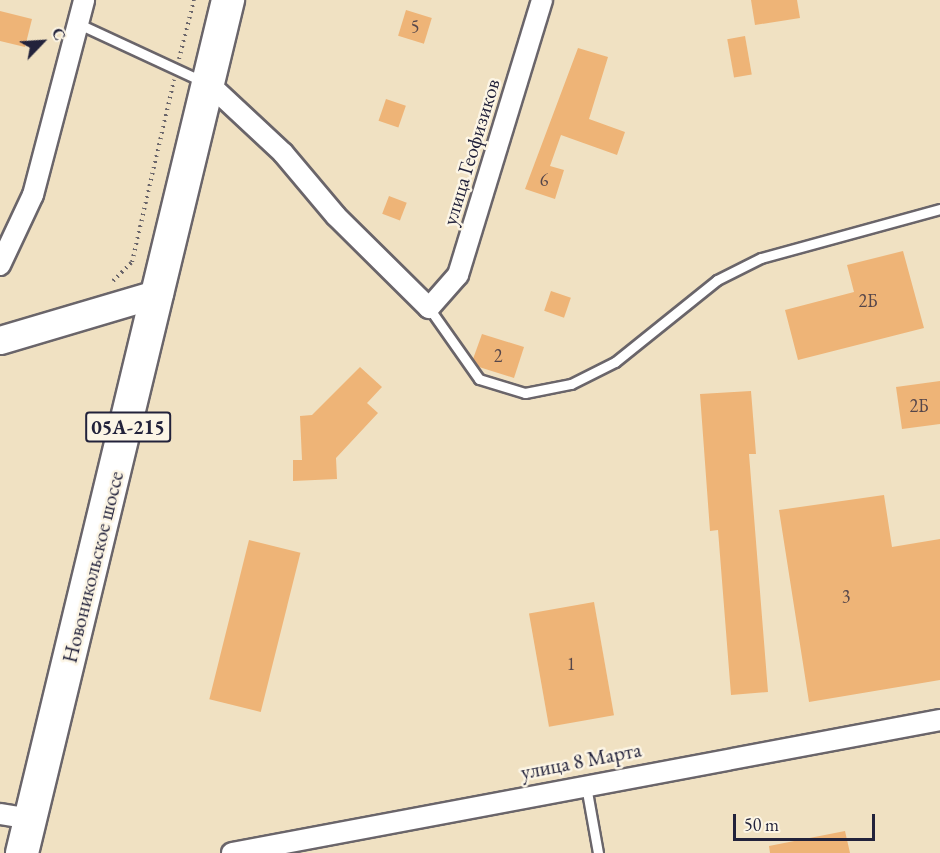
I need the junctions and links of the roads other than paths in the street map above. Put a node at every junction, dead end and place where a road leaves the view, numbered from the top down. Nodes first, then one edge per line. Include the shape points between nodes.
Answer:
1 (84, 0) edge
2 (228, 0) edge
3 (542, 0) edge
4 (79, 24) junction
5 (208, 83) junction
6 (940, 209) edge
7 (0, 265) edge
8 (159, 293) junction
9 (429, 308) junction
10 (0, 340) edge
11 (940, 720) edge
12 (586, 784) junction
13 (0, 814) edge
14 (30, 819) junction
15 (22, 853) edge
16 (232, 853) edge
17 (598, 853) edge

1 - 4 street
2 - 5 highway, Новоникольское шоссе / 05А-215
3 - 9 street, улица Геофизиков via 458,275
4 - 5 lane
4 - 7 street via 33,195
5 - 8 highway, Новоникольское шоссе / 05А-215
5 - 9 street
6 - 9 lane via 761,258 717,280 615,362 559,386 525,393 479,379
8 - 10 main road
8 - 14 highway, Новоникольское шоссе / 05А-215
11 - 12 street, улица 8 Марта
12 - 16 street, улица 8 Марта
12 - 17 lane
13 - 14 street
14 - 15 highway, Новоникольское шоссе / 05А-215

